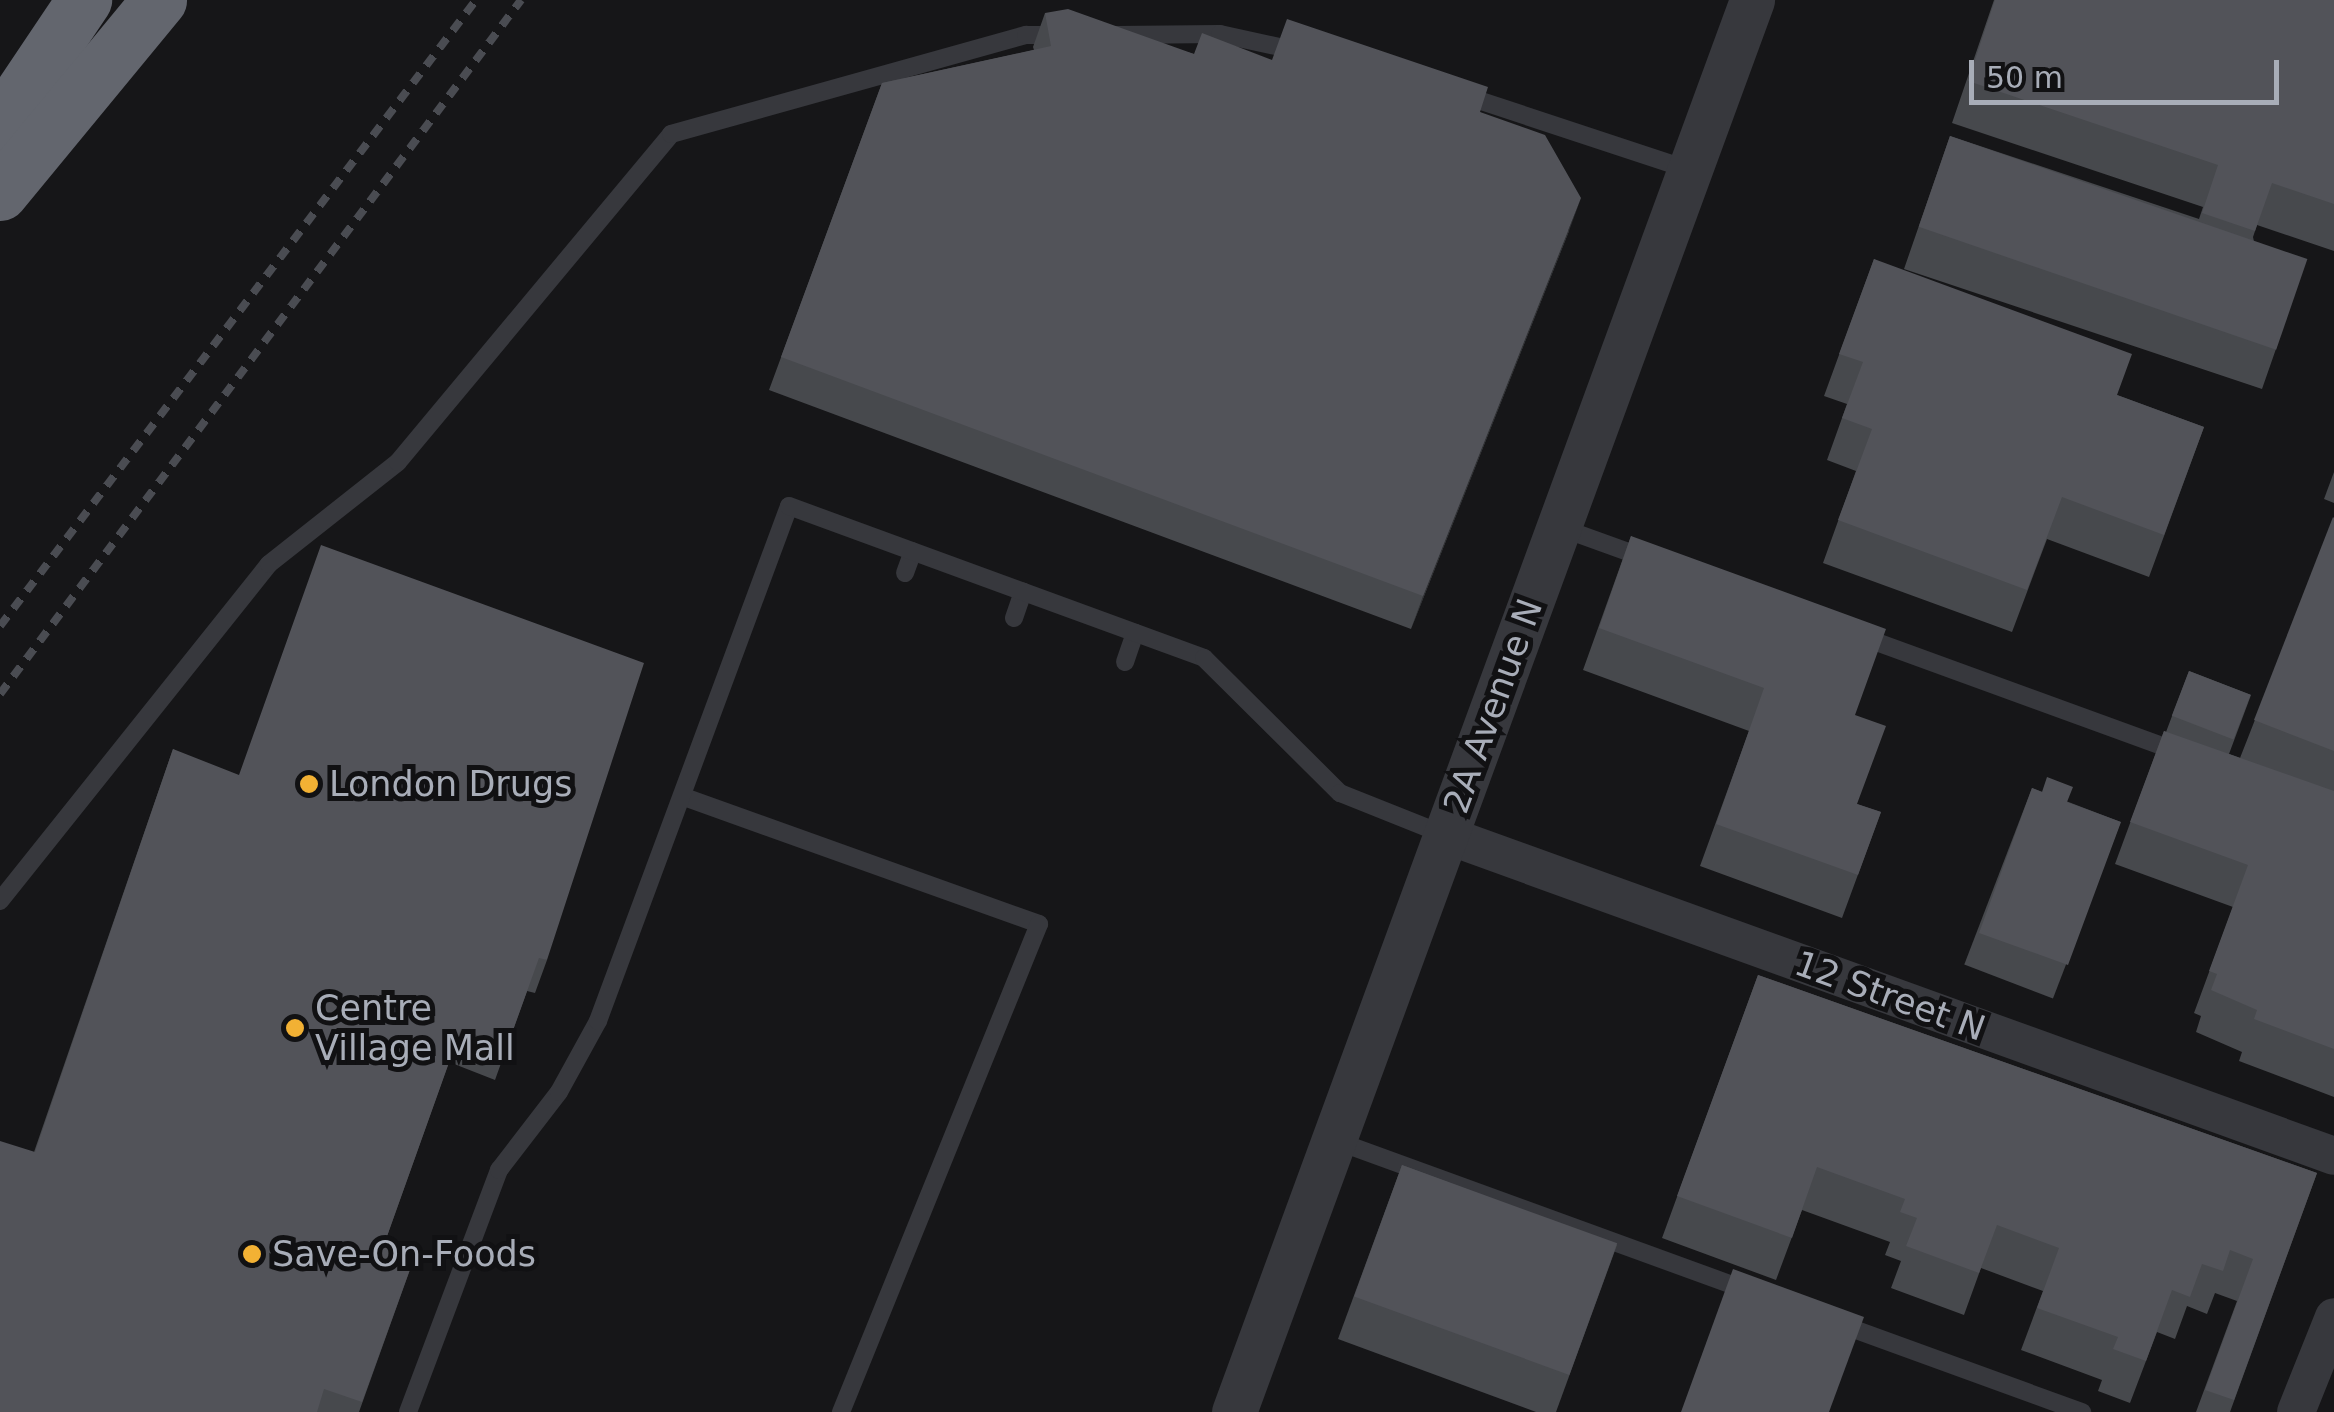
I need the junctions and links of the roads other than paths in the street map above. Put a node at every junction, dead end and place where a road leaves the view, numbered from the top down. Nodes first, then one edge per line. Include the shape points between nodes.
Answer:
1 (84, 0) edge
2 (160, 0) edge
3 (1752, 0) edge
4 (1328, 57) edge
5 (1436, 86) edge
6 (0, 125) edge
7 (1690, 170) junction
8 (0, 194) edge
9 (1559, 527) junction
10 (913, 551) junction
11 (1670, 567) edge
12 (905, 573) dead end
13 (1023, 592) junction
14 (1014, 618) dead end
15 (1836, 627) edge
16 (1135, 633) junction
17 (1125, 662) dead end
18 (2205, 761) edge
19 (687, 798) junction
20 (1446, 835) junction
21 (0, 901) edge
22 (1334, 1140) junction
23 (2334, 1156) edge
24 (1764, 1296) edge
25 (2334, 1316) edge
26 (1820, 1317) edge
27 (408, 1412) edge
28 (841, 1412) edge
29 (1234, 1412) edge
30 (2082, 1412) edge
31 (2296, 1412) edge

1 - 6 highway
2 - 8 highway
3 - 7 street, 2A Avenue N
4 - 21 lane via 1220,34 1026,35 671,134 398,462 269,564
5 - 7 lane
7 - 9 street, 2A Avenue N
9 - 11 lane
9 - 20 street, 2A Avenue N
10 - 12 lane
10 - 13 lane
10 - 19 lane via 790,506
13 - 14 lane
13 - 16 lane
15 - 18 lane
16 - 17 lane
16 - 20 lane via 1204,658 1340,792
19 - 27 lane via 598,1021 499,1170
19 - 28 lane via 1039,924
20 - 22 street, 2A Avenue N
20 - 23 street, 12 Street N
22 - 24 lane
22 - 29 street, 2A Avenue N
25 - 31 street
26 - 30 lane

